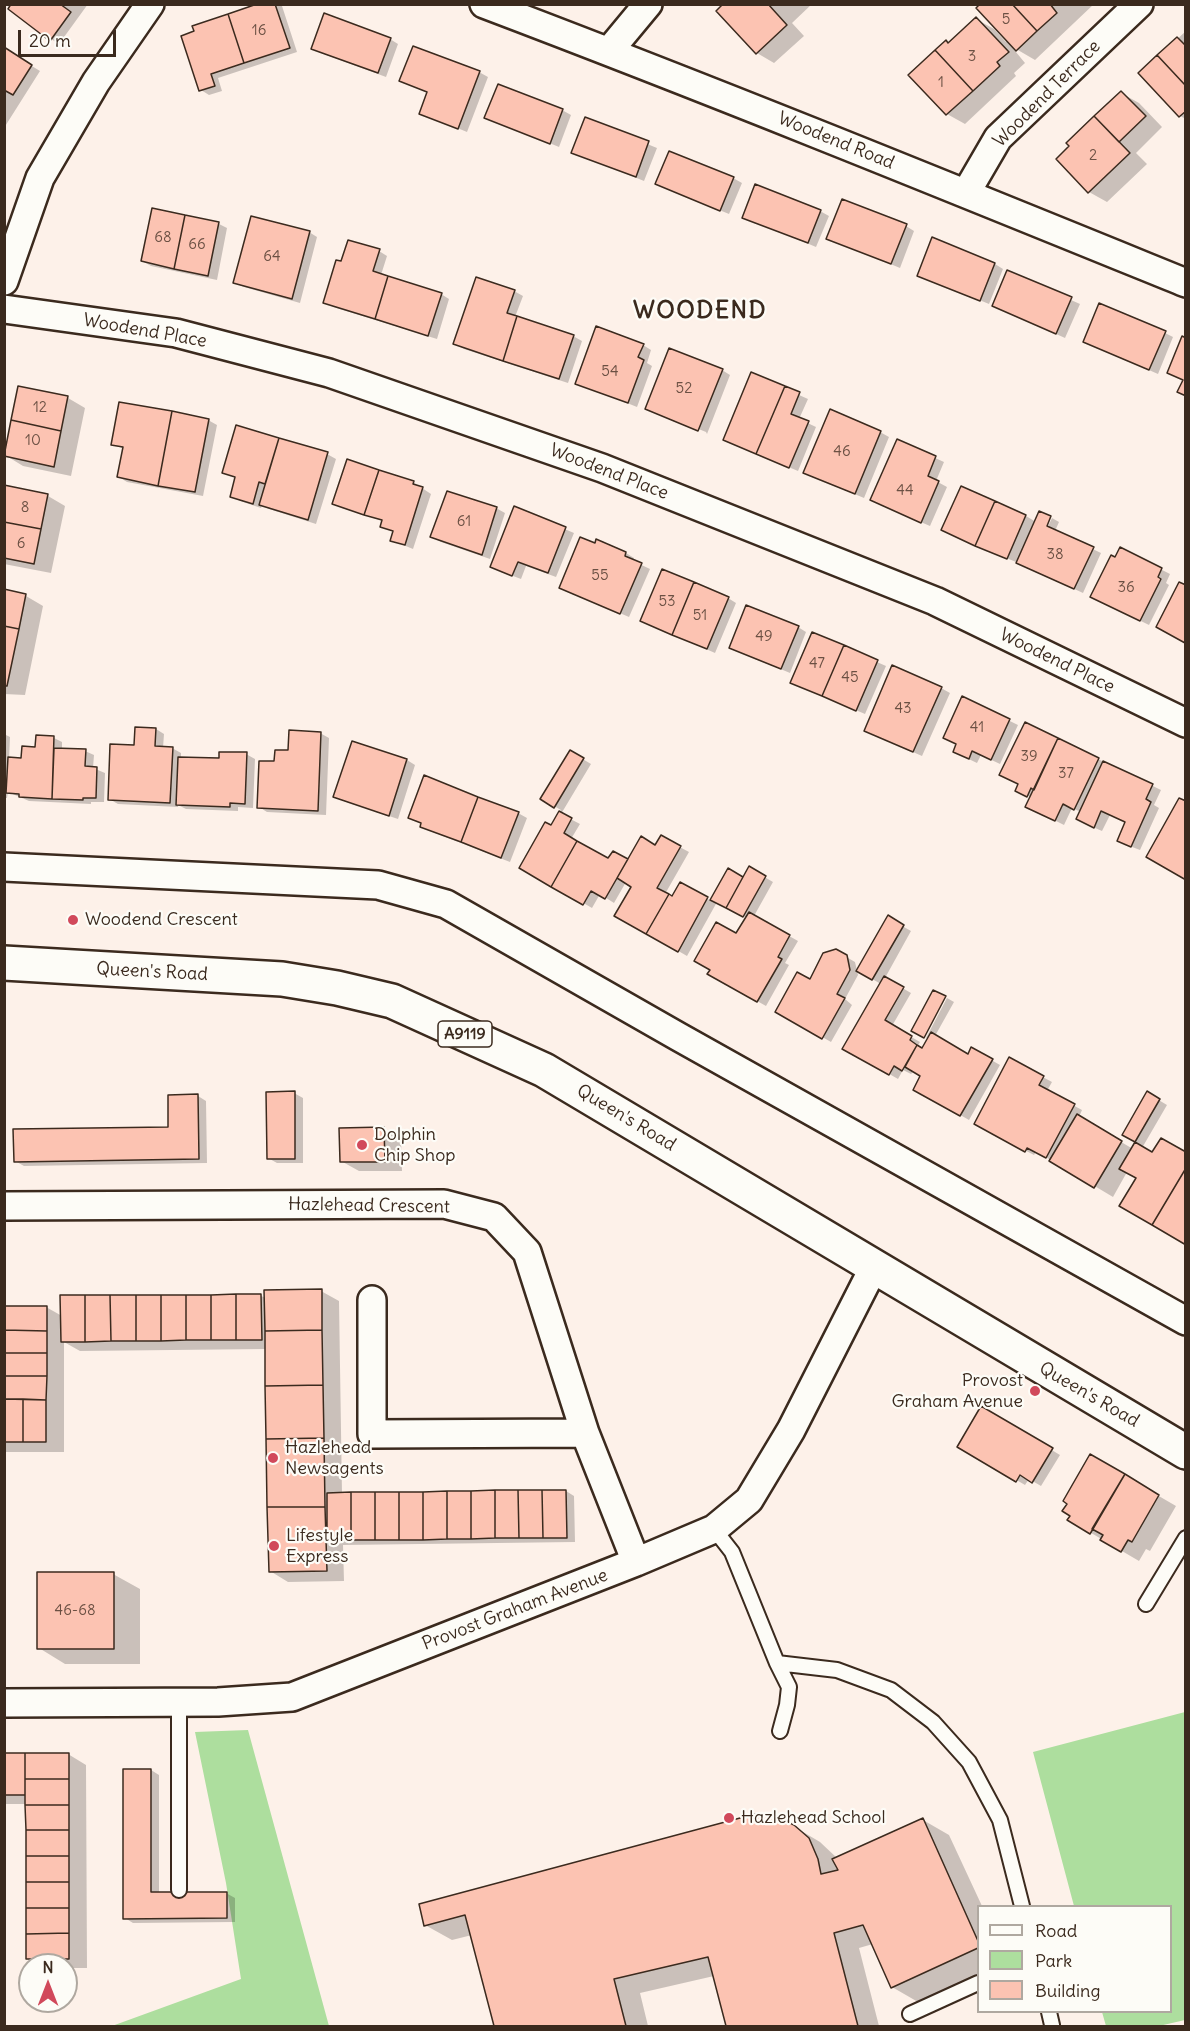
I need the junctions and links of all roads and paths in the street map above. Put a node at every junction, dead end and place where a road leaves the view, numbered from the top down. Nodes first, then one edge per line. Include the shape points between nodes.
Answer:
1 (150, 4) edge
2 (484, 4) edge
3 (648, 4) edge
4 (1140, 4) edge
5 (609, 51) junction
6 (966, 193) junction
7 (4, 281) edge
8 (1185, 283) edge
9 (4, 309) edge
10 (1185, 723) edge
11 (4, 867) edge
12 (4, 963) edge
13 (4, 1206) edge
14 (875, 1265) junction
15 (372, 1300) dead end
16 (1185, 1321) edge
17 (585, 1433) junction
18 (1185, 1452) edge
19 (714, 1529) junction
20 (1185, 1538) edge
21 (636, 1562) junction
22 (1146, 1604) dead end
23 (777, 1663) junction
24 (179, 1702) junction
25 (4, 1703) edge
26 (780, 1731) dead end
27 (179, 1890) dead end
28 (1022, 1905) edge
29 (977, 1983) edge
30 (910, 2014) dead end

1 - 7 street via 96,82 40,178
2 - 5 street, Woodend Road
3 - 5 street
4 - 6 street, Woodend Terrace via 998,138
5 - 6 street, Woodend Road
6 - 8 street, Woodend Road
9 - 10 street, Woodend Place via 176,333 329,373 591,464 935,601
11 - 16 street via 378,885 446,904
12 - 14 main road, Queen's Road / A9119 via 282,979 392,1001 544,1070
13 - 17 street, Hazlehead Crescent via 444,1203 494,1217 527,1252
14 - 18 main road, Queen's Road / A9119
14 - 19 street, Provost Graham Avenue via 792,1430 749,1500
15 - 17 street via 372,1434
17 - 21 street, Hazlehead Crescent
19 - 21 street, Provost Graham Avenue
19 - 23 lane via 732,1552
20 - 22 lane
21 - 24 street, Provost Graham Avenue via 291,1697
23 - 26 lane via 789,1687
23 - 28 lane via 837,1670 891,1690 933,1722 969,1762 1000,1821
24 - 25 street, Provost Graham Avenue
24 - 27 lane
29 - 30 lane

